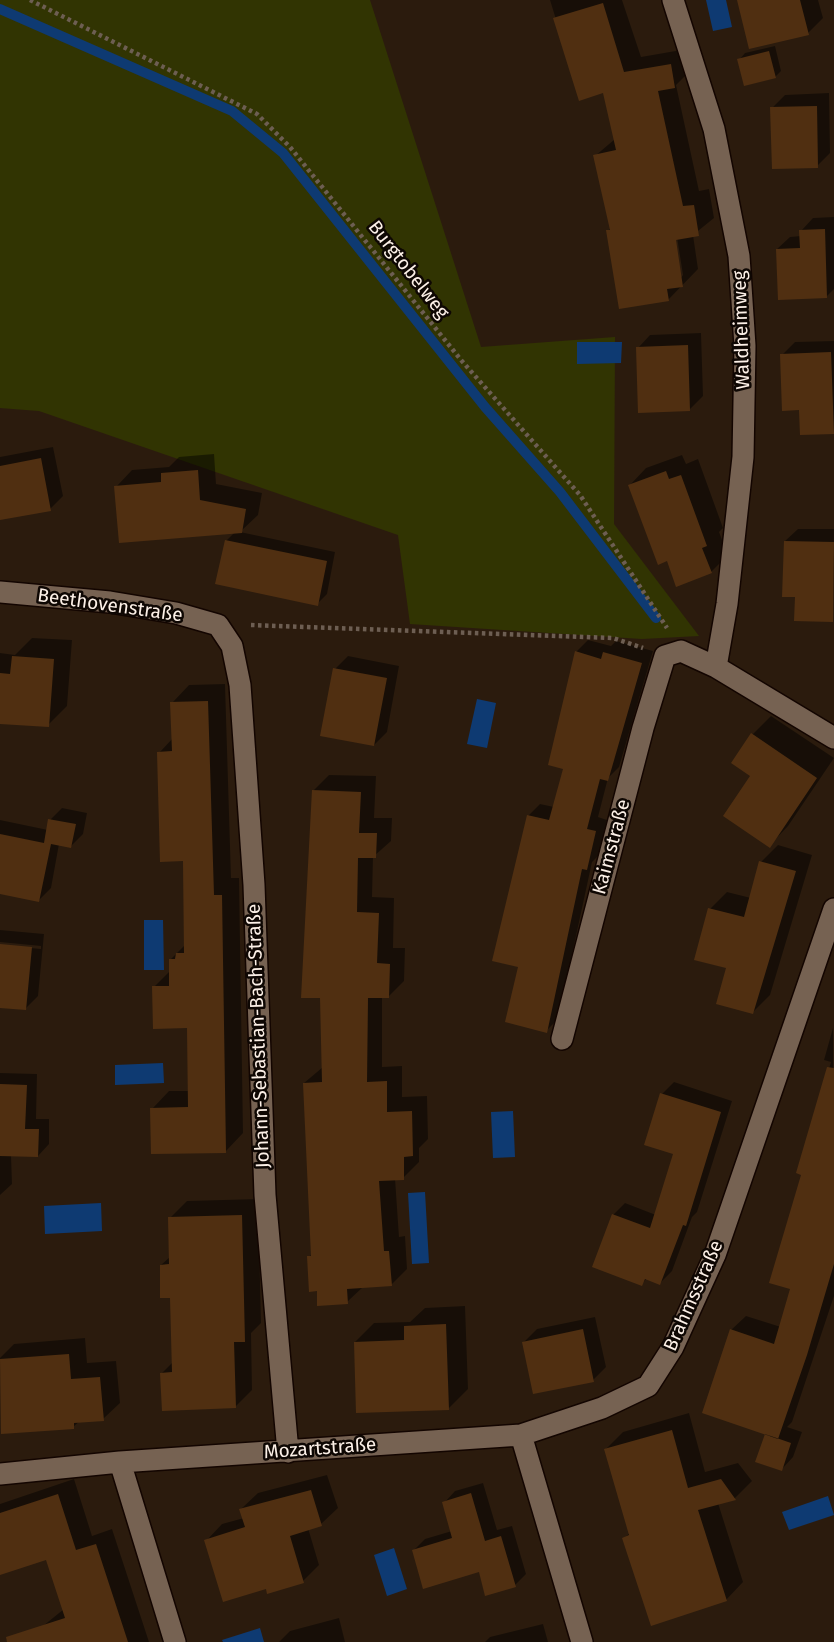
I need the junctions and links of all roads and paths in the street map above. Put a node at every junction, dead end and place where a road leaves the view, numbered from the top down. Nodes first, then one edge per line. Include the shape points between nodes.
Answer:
1 (30, 0) edge
2 (673, 0) edge
3 (0, 592) edge
4 (218, 625) junction
5 (673, 654) junction
6 (716, 667) junction
7 (834, 738) edge
8 (834, 909) edge
9 (562, 1039) dead end
10 (521, 1435) junction
11 (288, 1452) junction
12 (120, 1462) junction
13 (0, 1474) edge
14 (175, 1642) edge
15 (582, 1642) edge

1 - 5 path, Burgtobelweg via 246,108 290,147 461,360 580,495
2 - 6 street, Waldheimweg via 714,130 740,269 745,346 743,457
3 - 4 street, Beethovenstraße via 110,602
4 - 5 path via 613,638
4 - 11 street, Johann-Sebastian-Bach-Straße via 232,646 240,685 254,885 265,1195
5 - 6 street
5 - 9 street, Kaimstraße via 643,728
6 - 7 street
8 - 10 street, Brahmsstraße via 715,1255 673,1347 648,1386 602,1408
10 - 11 street, Mozartstraße
10 - 15 street
11 - 12 street, Mozartstraße
12 - 13 street, Mozartstraße
12 - 14 street

